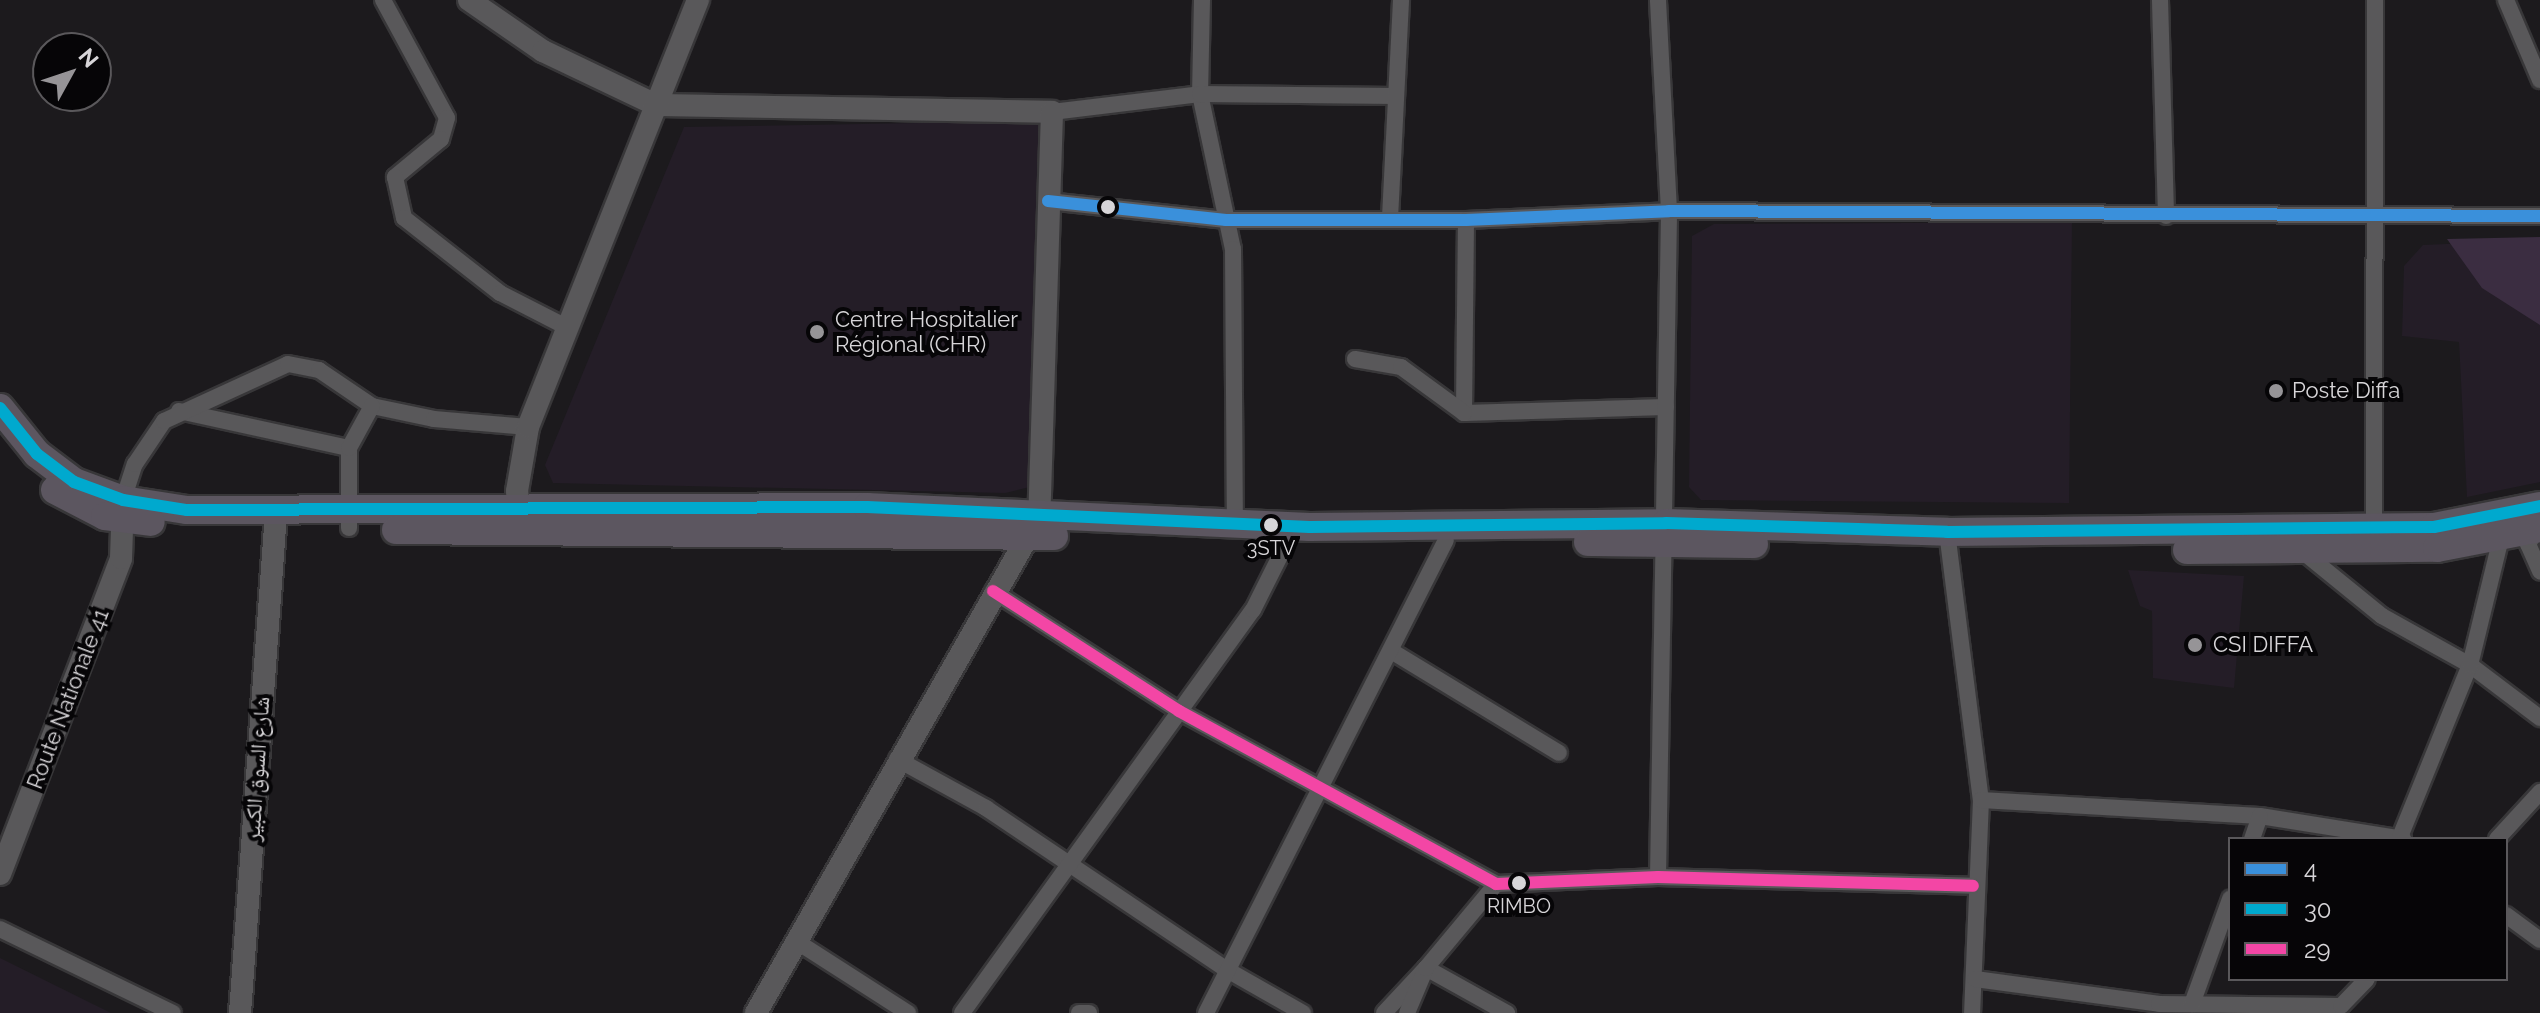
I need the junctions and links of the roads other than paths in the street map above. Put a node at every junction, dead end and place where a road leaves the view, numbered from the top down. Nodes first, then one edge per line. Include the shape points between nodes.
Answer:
1 (383, 0) edge
2 (469, 0) edge
3 (698, 0) edge
4 (1202, 0) edge
5 (1401, 0) edge
6 (1658, 0) edge
7 (2160, 0) edge
8 (2375, 0) edge
9 (2506, 0) edge
10 (2540, 80) edge
11 (1200, 94) junction
12 (1396, 96) junction
13 (656, 105) junction
14 (1052, 112) junction
15 (1048, 201) junction
16 (1669, 211) junction
17 (2166, 216) junction
18 (2376, 216) junction
19 (2540, 216) edge
20 (1390, 218) junction
21 (1226, 220) junction
22 (1466, 220) junction
23 (568, 328) junction
24 (1355, 359) dead end
25 (372, 406) junction
26 (1666, 407) junction
27 (0, 408) edge
28 (179, 411) junction
29 (1464, 413) junction
30 (528, 427) junction
31 (0, 437) edge
32 (349, 448) junction
33 (124, 510) junction
34 (276, 519) junction
35 (349, 520) junction
36 (2539, 521) edge
37 (1235, 522) junction
38 (520, 523) junction
39 (1033, 526) junction
40 (2374, 530) junction
41 (1665, 533) junction
42 (2501, 538) junction
43 (1446, 540) junction
44 (1949, 541) junction
45 (1287, 542) junction
46 (2300, 550) junction
47 (2540, 571) edge
48 (993, 591) junction
49 (1393, 652) junction
50 (2470, 665) junction
51 (1179, 711) junction
52 (2540, 718) edge
53 (1559, 753) dead end
54 (897, 759) junction
55 (1320, 787) junction
56 (2540, 792) edge
57 (1981, 800) junction
58 (2260, 816) junction
59 (2253, 837) edge
60 (2395, 837) edge
61 (2401, 837) edge
62 (2499, 837) edge
63 (1071, 865) junction
64 (0, 874) edge
65 (1658, 877) junction
66 (1496, 884) junction
67 (1973, 886) junction
68 (2228, 905) edge
69 (2508, 916) edge
70 (0, 929) edge
71 (2540, 940) edge
72 (796, 941) junction
73 (1426, 968) junction
74 (1229, 971) junction
75 (1975, 979) junction
76 (2366, 981) edge
77 (2192, 1004) junction
78 (2159, 1008) edge
79 (2345, 1010) edge
80 (173, 1013) edge
81 (240, 1013) edge
82 (756, 1013) edge
83 (908, 1013) edge
84 (962, 1013) edge
85 (1079, 1013) edge
86 (1089, 1013) edge
87 (1206, 1013) edge
88 (1303, 1013) edge
89 (1384, 1013) edge
90 (1407, 1013) edge
91 (1507, 1013) edge
92 (1972, 1013) edge

1 - 23 street via 447,118 441,139 395,177 404,218 500,293
2 - 13 street via 543,51
3 - 13 street
4 - 11 street
5 - 12 street
6 - 16 street
7 - 17 street
8 - 18 street
9 - 10 street
11 - 12 street
11 - 14 street
11 - 21 street
12 - 20 street
13 - 14 street
13 - 23 street
14 - 15 street
15 - 21 street
15 - 39 street
16 - 17 street
16 - 22 street
16 - 26 street
17 - 18 street
18 - 19 street
18 - 40 street
20 - 21 street
20 - 22 street
21 - 37 street via 1234,265
22 - 29 street
23 - 30 street
24 - 29 street via 1401,367
25 - 28 street via 319,370 288,364
25 - 30 street via 434,419
25 - 32 street
26 - 29 street
26 - 41 street
27 - 33 highway via 37,454
28 - 32 street
28 - 33 street via 164,421 135,464
30 - 38 street
31 - 33 highway via 24,467 62,495
32 - 35 street
33 - 34 highway via 153,507
33 - 64 street, Route Nationale 41 via 121,558
34 - 35 highway
34 - 81 street, شارع السوق الكبير
35 - 38 highway
36 - 40 highway via 2506,517
36 - 42 highway
36 - 47 street via 2528,544
37 - 39 highway
37 - 41 highway
38 - 39 highway via 867,507
39 - 45 highway
39 - 48 street
40 - 44 highway
41 - 43 highway
41 - 44 highway
41 - 65 street
42 - 46 highway via 2437,548
42 - 50 street
43 - 45 highway
43 - 49 street
44 - 46 highway
44 - 57 street
45 - 51 street via 1253,610
46 - 50 street via 2382,616
48 - 51 street
48 - 54 street
49 - 53 street
49 - 55 street
50 - 52 street
50 - 61 street
51 - 55 street
51 - 63 street
54 - 63 street
54 - 72 street
55 - 66 street
55 - 74 street
56 - 62 street
57 - 58 street
57 - 67 street
58 - 59 street
58 - 60 street
63 - 74 street
63 - 84 street
65 - 66 street
65 - 67 street
66 - 73 street
67 - 75 street
68 - 77 street
69 - 71 street
70 - 80 street
72 - 82 street
72 - 83 street
73 - 89 street
73 - 90 street
73 - 91 street
74 - 87 street
74 - 88 street
75 - 78 street
75 - 92 street
76 - 79 street
77 - 78 street
77 - 79 street
85 - 86 street

